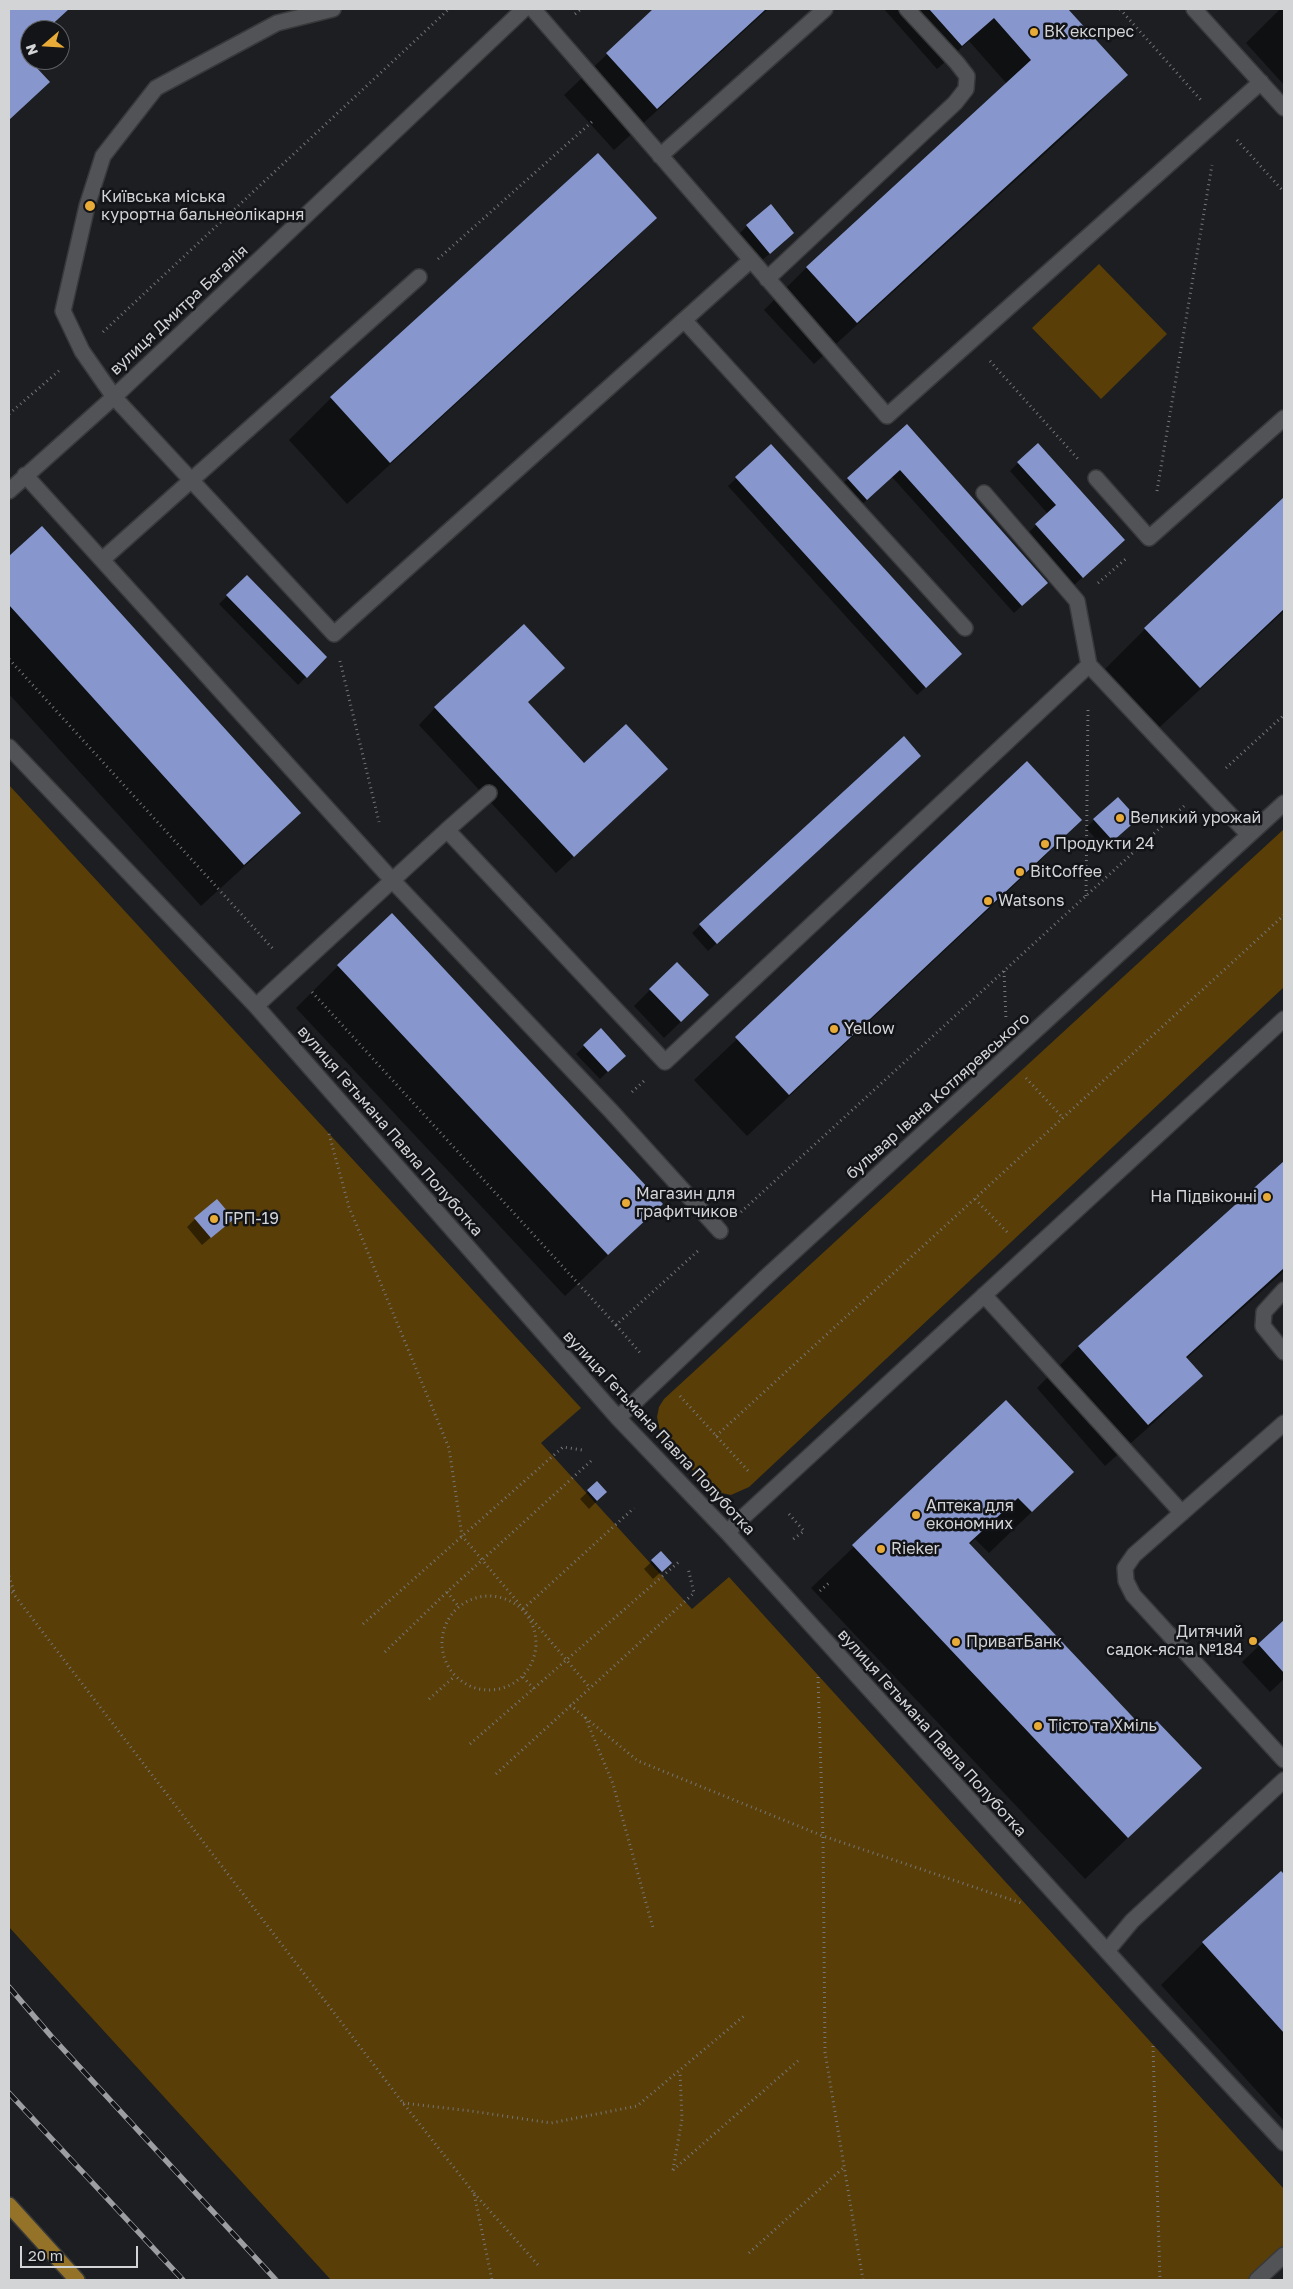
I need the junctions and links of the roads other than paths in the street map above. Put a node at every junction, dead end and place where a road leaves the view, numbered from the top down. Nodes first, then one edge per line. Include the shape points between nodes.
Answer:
1 (333, 9) edge
2 (524, 9) edge
3 (533, 9) edge
4 (825, 9) edge
5 (907, 9) edge
6 (1194, 9) edge
7 (1261, 82) junction
8 (1284, 108) edge
9 (660, 156) junction
10 (751, 260) junction
11 (419, 276) road end
12 (768, 279) junction
13 (684, 320) junction
14 (114, 397) junction
15 (1284, 418) edge
16 (26, 476) junction
17 (1096, 478) road end
18 (9, 490) edge
19 (984, 493) dead end
20 (103, 559) junction
21 (965, 628) dead end
22 (1089, 665) junction
23 (9, 747) edge
24 (489, 793) dead end
25 (1284, 802) edge
26 (447, 830) junction
27 (1249, 835) junction
28 (394, 881) junction
29 (256, 1006) junction
30 (1284, 1019) edge
31 (720, 1231) dead end
32 (1284, 1290) edge
33 (984, 1295) junction
34 (1284, 1352) edge
35 (618, 1418) junction
36 (1284, 1423) edge
37 (1182, 1513) junction
38 (726, 1532) junction
39 (1284, 1760) edge
40 (1284, 1780) edge
41 (1107, 1951) junction
42 (1284, 2143) edge
43 (9, 2205) edge
44 (1284, 2255) edge
45 (77, 2280) edge
46 (1257, 2280) edge

1 - 14 street via 277,23 156,88 103,156 87,206 63,311 82,351
2 - 14 street, вулиця Дмитра Багалія
3 - 9 street
4 - 9 street
5 - 12 street via 967,76 966,89
6 - 7 street
7 - 8 street
7 - 12 street via 886,416
9 - 10 street
10 - 12 street
10 - 13 street
11 - 20 street
13 - 14 street via 334,634
13 - 21 street
14 - 16 street, вулиця Дмитра Багалія
15 - 17 street via 1149,538
16 - 18 street, вулиця Дмитра Багалія
16 - 20 street
19 - 22 street via 1077,601
20 - 28 street
22 - 26 street via 665,1062
22 - 27 street
23 - 29 street, вулиця Гетьмана Павла Полуботка
24 - 26 street
25 - 27 street, бульвар Івана Котляревського
26 - 28 street
27 - 35 street, бульвар Івана Котляревського
28 - 29 street
28 - 31 street
29 - 35 street, вулиця Гетьмана Павла Полуботка
30 - 33 street
32 - 34 street via 1264,1312 1264,1326
33 - 37 street
33 - 38 street
35 - 38 street, вулиця Гетьмана Павла Полуботка
36 - 37 street
37 - 39 street via 1134,1555 1125,1568 1126,1581 1133,1595
38 - 41 street, вулиця Гетьмана Павла Полуботка
40 - 41 street via 1132,1921
41 - 42 street, вулиця Гетьмана Павла Полуботка
43 - 45 main road
44 - 46 street

